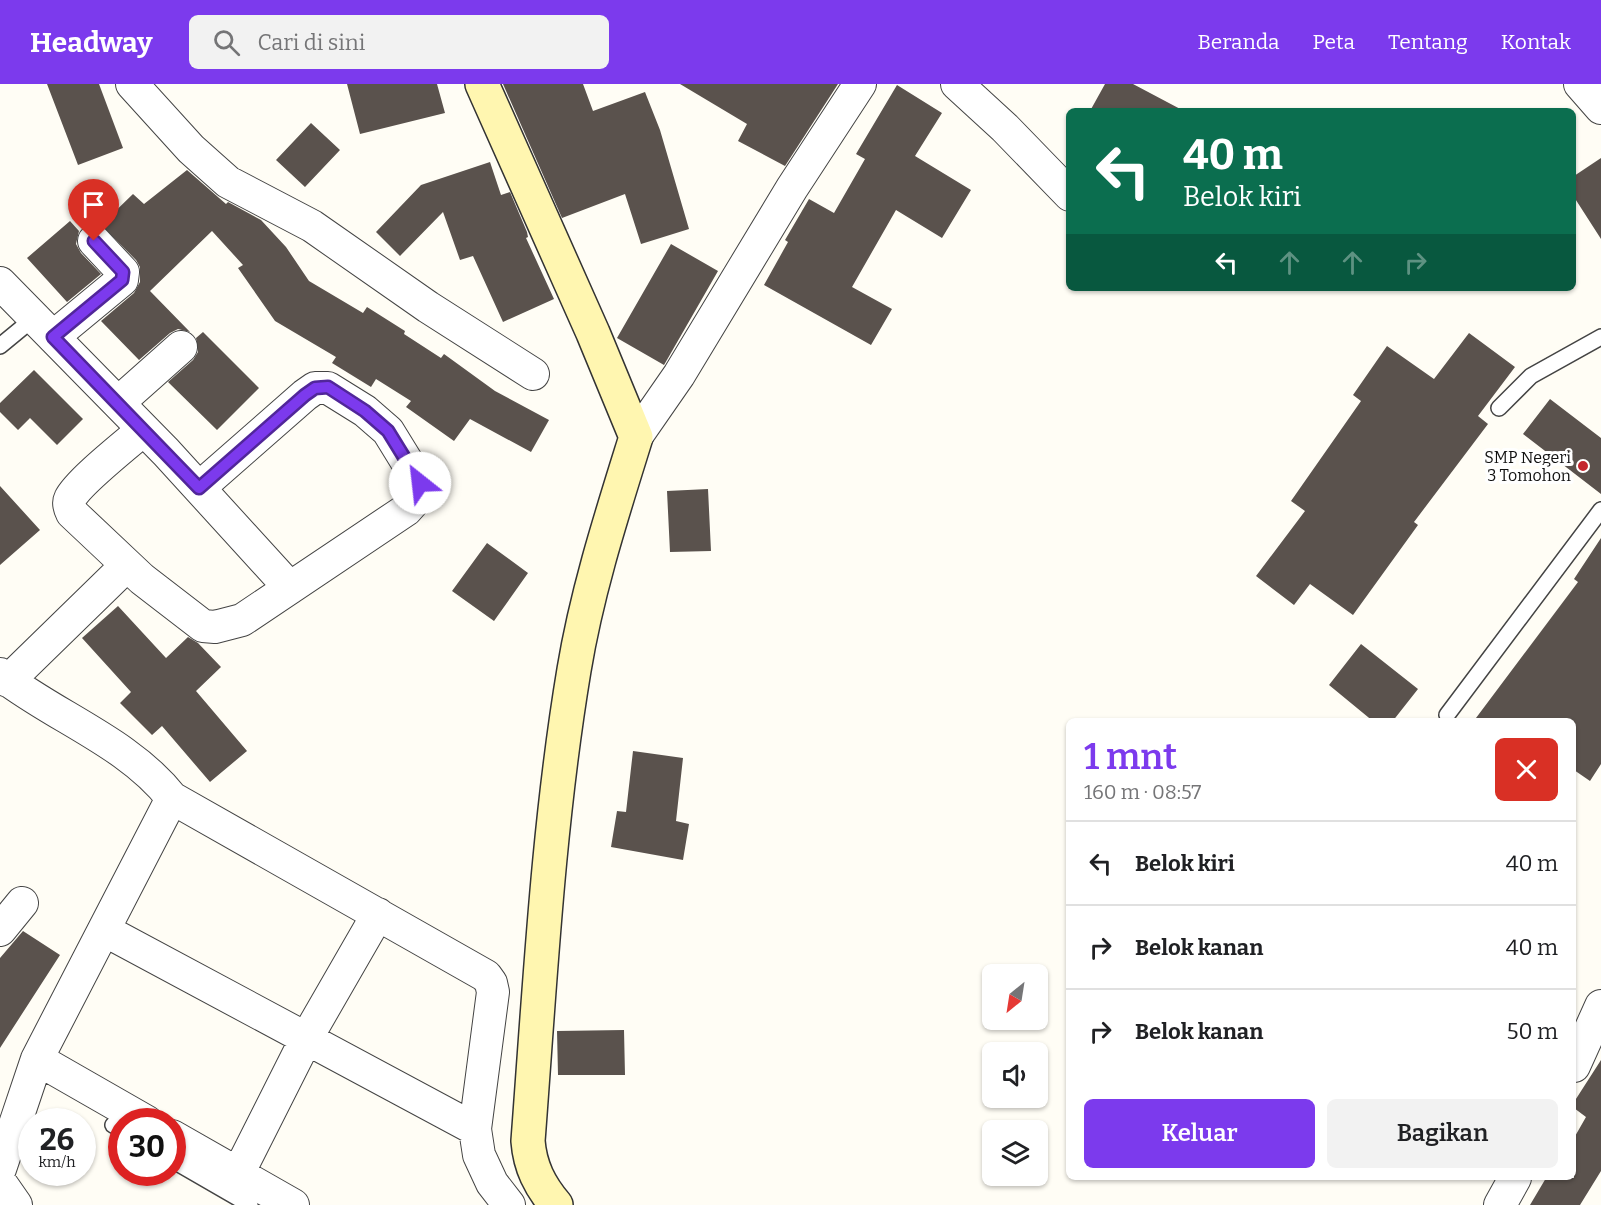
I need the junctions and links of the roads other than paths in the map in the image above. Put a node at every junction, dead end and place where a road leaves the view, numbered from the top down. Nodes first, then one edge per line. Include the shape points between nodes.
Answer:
1 (132, 84) edge
2 (482, 84) edge
3 (860, 84) edge
4 (957, 84) edge
5 (1580, 84) edge
6 (1601, 108) edge
7 (1066, 191) edge
8 (94, 241) dead end
9 (2, 289) edge
10 (44, 327) junction
11 (1601, 337) edge
12 (0, 346) edge
13 (181, 347) dead end
14 (533, 374) dead end
15 (118, 403) junction
16 (1499, 408) dead end
17 (143, 430) junction
18 (636, 437) junction
19 (199, 488) junction
20 (1601, 510) edge
21 (127, 565) junction
22 (290, 588) junction
23 (4, 677) edge
24 (1447, 715) dead end
25 (172, 798) junction
26 (22, 903) dead end
27 (378, 914) junction
28 (0, 930) edge
29 (104, 930) junction
30 (1601, 1006) edge
31 (306, 1039) junction
32 (37, 1059) junction
33 (1576, 1062) edge
34 (123, 1108) edge
35 (475, 1129) junction
36 (186, 1145) edge
37 (186, 1168) edge
38 (0, 1169) edge
39 (238, 1174) junction
40 (1514, 1180) edge
41 (0, 1182) edge
42 (16, 1205) edge
43 (250, 1205) edge
44 (292, 1205) edge
45 (509, 1205) edge
46 (556, 1205) edge
47 (1500, 1205) edge

1 - 14 street via 191,149 228,182 312,226
2 - 18 street
3 - 18 street via 679,375
4 - 7 street
5 - 6 street
8 - 10 street via 123,272 122,280
9 - 10 street
10 - 12 lane
10 - 15 street
11 - 16 lane via 1531,376
13 - 15 street
15 - 17 street
17 - 19 street
17 - 21 street via 70,500 72,513
18 - 46 street via 602,544 574,670 551,852 528,1141 535,1175
19 - 22 street
19 - 22 street via 315,388 324,386 341,394 388,431 420,483 414,501
20 - 24 lane
21 - 22 street via 203,626 242,620
21 - 23 street
23 - 25 street via 130,758 156,777
25 - 27 street
25 - 29 street
26 - 28 street
27 - 31 street
27 - 35 street via 486,976 491,983
29 - 31 street
29 - 32 street
30 - 33 street
31 - 35 street
31 - 39 street
32 - 34 street
32 - 38 street
35 - 45 street via 479,1155 492,1183
36 - 39 street
37 - 43 lane
39 - 44 street
40 - 47 street
41 - 42 street

